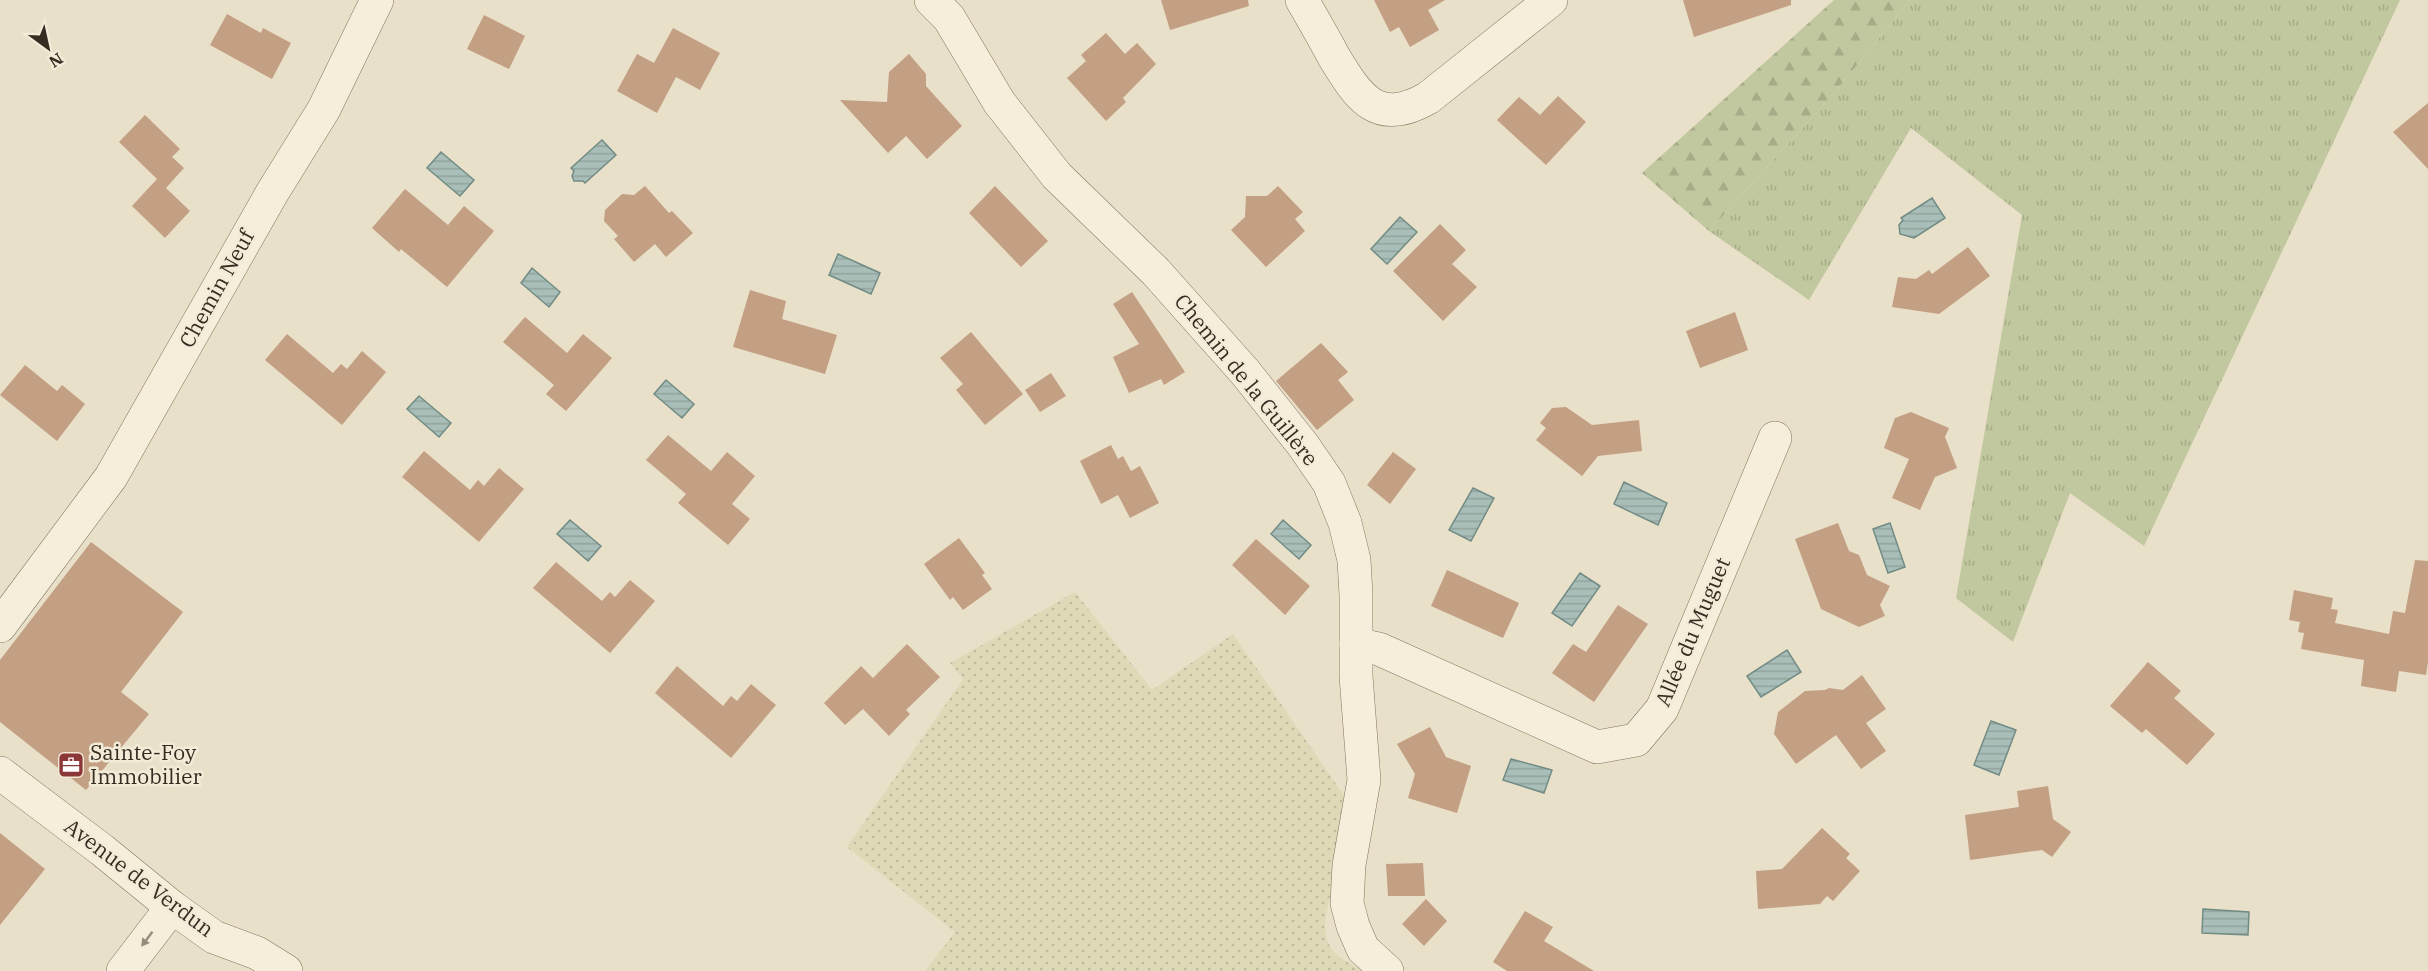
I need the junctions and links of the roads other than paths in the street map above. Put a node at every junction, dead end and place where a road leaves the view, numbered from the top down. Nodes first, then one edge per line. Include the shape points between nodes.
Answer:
1 (377, 0) edge
2 (931, 0) edge
3 (1302, 0) edge
4 (1551, 0) edge
5 (1775, 438) dead end
6 (42, 570) junction
7 (0, 610) edge
8 (0, 626) edge
9 (1356, 644) junction
10 (0, 773) edge
11 (172, 907) junction
12 (123, 971) edge
13 (285, 971) edge
14 (1386, 971) edge

1 - 6 street, Chemin Neuf via 324,109 111,477
2 - 9 street, Chemin de la Guillère via 949,18 999,102 1057,176 1156,272 1245,372 1329,483 1354,560
3 - 4 street via 1359,96 1388,111 1411,108 1428,98
5 - 9 street, Allée du Muguet via 1662,709 1636,740 1597,747 1379,649
6 - 7 street, Chemin Neuf
6 - 8 street, Chemin Neuf
9 - 14 street, Chemin de la Guillère via 1364,780 1349,865 1347,903 1363,949
10 - 11 street, Avenue de Verdun
11 -> 12 street
11 - 13 street, Avenue de Verdun via 214,937 257,953

